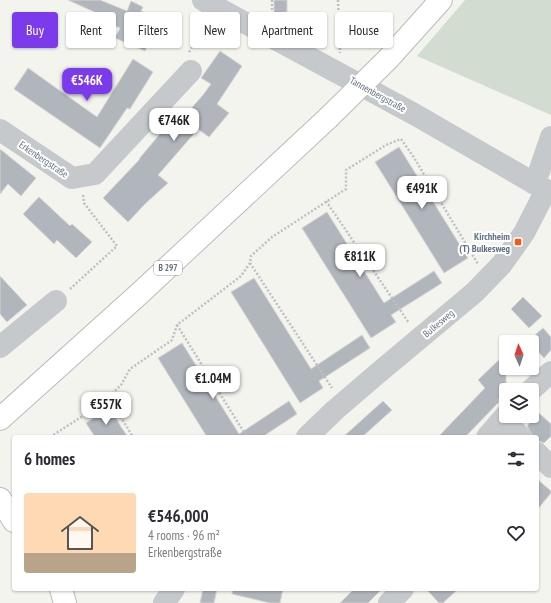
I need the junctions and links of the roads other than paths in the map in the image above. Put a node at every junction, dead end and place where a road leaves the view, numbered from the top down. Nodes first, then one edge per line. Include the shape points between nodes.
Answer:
1 (203, 0) edge
2 (441, 0) edge
3 (191, 72) road end
4 (0, 130) edge
5 (551, 137) edge
6 (544, 189) edge
7 (56, 301) road end
8 (0, 347) edge
9 (551, 372) edge
10 (539, 383) edge
11 (2, 422) edge
12 (499, 423) edge
13 (509, 423) edge
14 (309, 435) edge
15 (489, 435) edge
16 (519, 435) edge
17 (539, 455) edge
18 (551, 467) edge
19 (0, 499) edge
20 (12, 518) edge
21 (0, 525) edge
22 (12, 530) edge
23 (62, 591) edge
24 (173, 591) edge
25 (401, 591) edge
26 (65, 603) edge
27 (164, 603) edge
28 (389, 603) edge

1 - 6 street, Tannenbergstraße via 414,114
2 - 11 main road, B 297, bridge via 388,59 328,118
3 - 4 street, Erkenbergstraße via 95,174 72,178
5 - 6 street, Bulkesweg via 539,172
6 - 14 street, Bulkesweg via 524,233 491,276
7 - 8 street
9 - 10 street
12 - 15 street
13 - 16 street
17 - 18 street
19 - 20 main road
21 - 22 main road
23 - 26 main road
24 - 27 street
25 - 28 street

